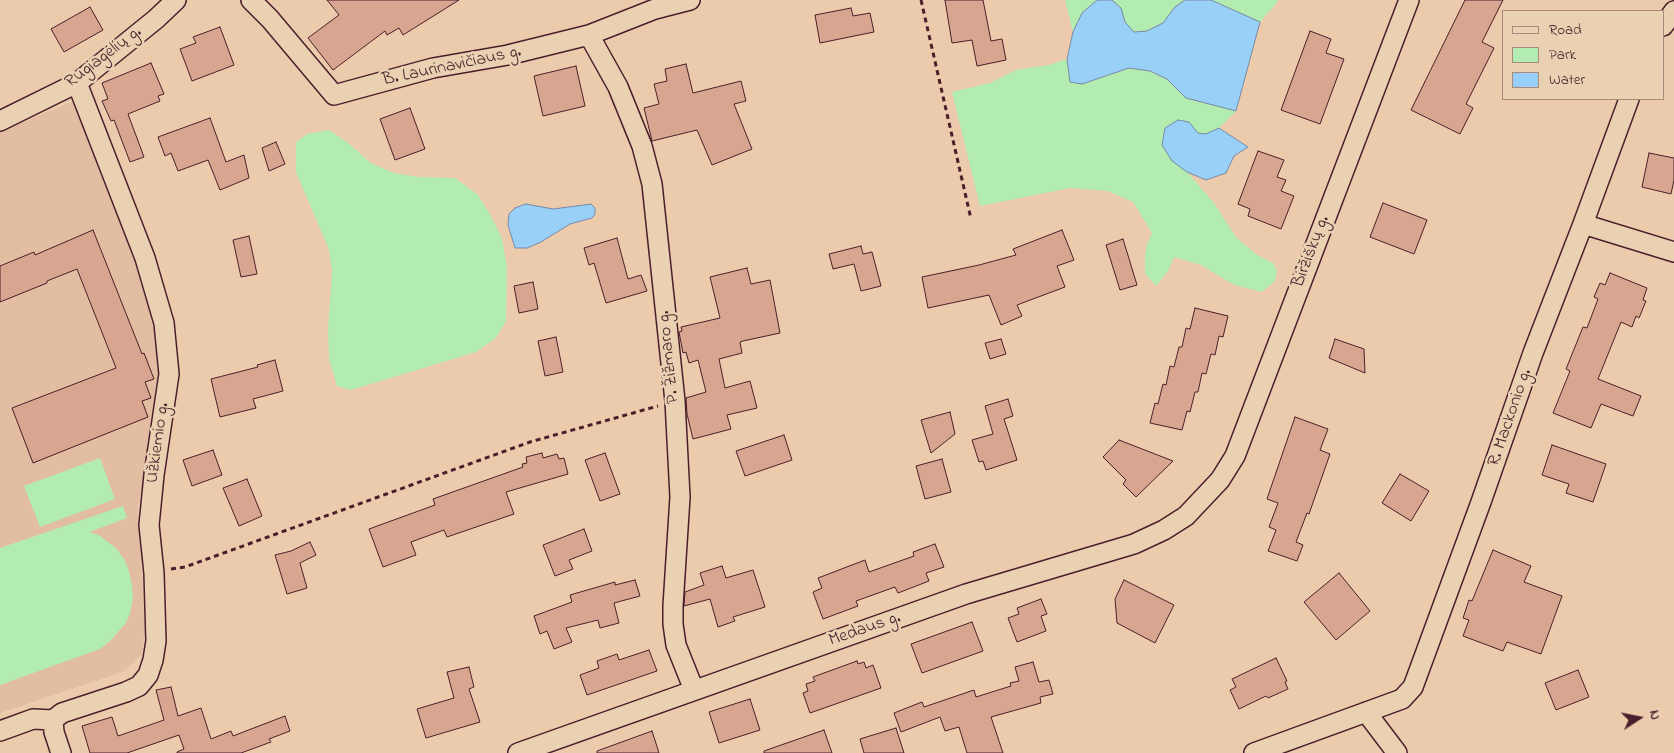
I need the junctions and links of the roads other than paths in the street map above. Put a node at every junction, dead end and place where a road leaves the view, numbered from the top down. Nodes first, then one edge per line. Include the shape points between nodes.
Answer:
1 (176, 0) edge
2 (251, 0) edge
3 (690, 0) edge
4 (1409, 0) edge
5 (589, 35) junction
6 (77, 83) junction
7 (1629, 100) edge
8 (0, 121) edge
9 (1583, 224) junction
10 (1674, 252) edge
11 (1204, 498) joint
12 (694, 690) junction
13 (1366, 712) junction
14 (53, 720) junction
15 (0, 731) edge
16 (541, 749) edge
17 (61, 753) edge
18 (518, 753) edge
19 (1254, 753) edge
20 (1397, 753) edge

1 - 6 street, Rugiagėlių g.
2 - 5 street, B. Laurinavičiaus g. via 334,96 433,68 508,55
3 - 5 street, B. Laurinavičiaus g. via 655,9
4 - 11 street, Biržiškų g. via 1235,456
5 - 12 street, P. Žižmaro g. via 618,87 642,146 652,184 675,401 680,497 673,624 676,645
6 - 8 street, Rugiagėlių g.
6 - 14 street, Užkiemio g. via 145,258 164,323 169,374 150,515 156,641 148,675 139,686 62,713
7 - 9 street, R. Mackonio g.
9 - 10 street
9 - 13 street, R. Mackonio g. via 1413,687 1402,698
11 - 12 street, Medaus g. via 1179,521 1134,544 966,594
12 - 16 street, Medaus g.
13 - 19 street, R. Mackonio g.
13 - 20 street
14 - 15 street via 33,719
14 - 17 street
16 - 18 street, Medaus g.

